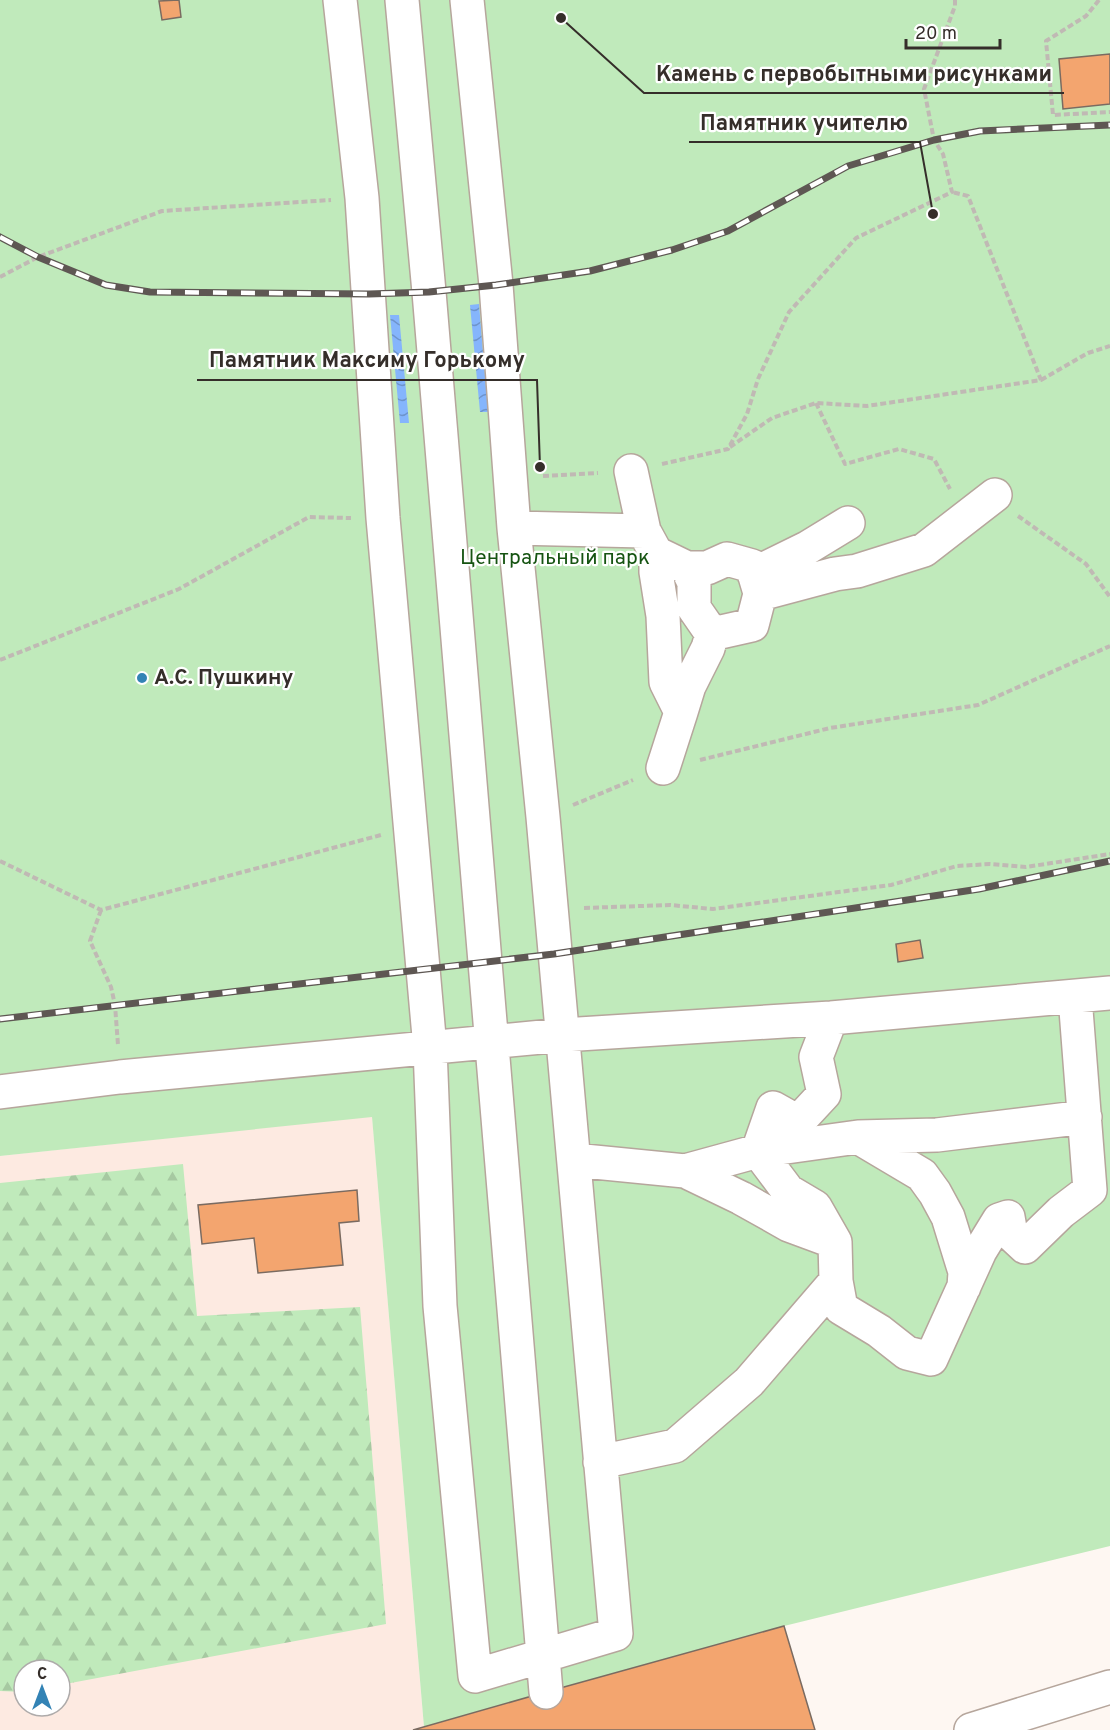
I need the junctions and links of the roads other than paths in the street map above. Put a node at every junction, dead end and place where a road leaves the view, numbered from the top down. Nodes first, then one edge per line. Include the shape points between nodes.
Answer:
1 (340, 0) edge
2 (402, 0) edge
3 (466, 0) edge
4 (631, 471) road end
5 (995, 495) dead end
6 (514, 528) junction
7 (650, 542) junction
8 (687, 568) junction
9 (844, 573) junction
10 (757, 584) junction
11 (711, 634) junction
12 (681, 712) junction
13 (663, 768) road end
14 (1110, 993) edge
15 (1075, 997) junction
16 (831, 1018) junction
17 (563, 1035) junction
18 (493, 1043) junction
19 (430, 1048) junction
20 (0, 1092) edge
21 (1084, 1117) junction
22 (858, 1137) junction
23 (758, 1151) junction
24 (574, 1160) junction
25 (685, 1171) junction
26 (835, 1242) junction
27 (836, 1281) junction
28 (964, 1287) junction
29 (600, 1462) junction
30 (544, 1654) junction
31 (1110, 1687) edge
32 (546, 1692) dead end
33 (971, 1730) edge

1 - 19 street via 362,198 383,518
2 - 18 street
3 - 6 street via 496,285
4 - 7 street
5 - 9 street via 924,550
6 - 7 street
6 - 17 street
7 - 8 street
7 - 12 street via 663,616 666,682
8 - 10 street via 707,568 727,559 752,566
8 - 11 street via 694,582 694,608
9 - 10 street
9 - 10 street via 834,553 835,530
10 - 11 street via 752,625
11 - 12 street
12 - 13 street
14 - 15 street
15 - 16 street
15 - 21 street
16 - 17 street
16 - 23 street via 816,1057 824,1094 798,1122 773,1108
17 - 18 street
17 - 24 street
18 - 19 street
18 - 30 street
19 - 20 street
19 - 30 street via 440,1306 475,1676
21 - 22 street via 937,1135
21 - 28 street via 1090,1190 1025,1247 1011,1234 1008,1217 999,1220
22 - 23 street
22 - 28 street via 922,1175 948,1217 965,1272
23 - 25 street
23 - 26 street via 788,1191 815,1207
24 - 25 street
24 - 29 street
25 - 26 street via 789,1225
26 - 27 street
27 - 28 street via 841,1308 879,1330 907,1353 932,1359
27 - 29 street via 749,1382 675,1446
29 - 30 street via 616,1634
30 - 32 street
31 - 33 street

